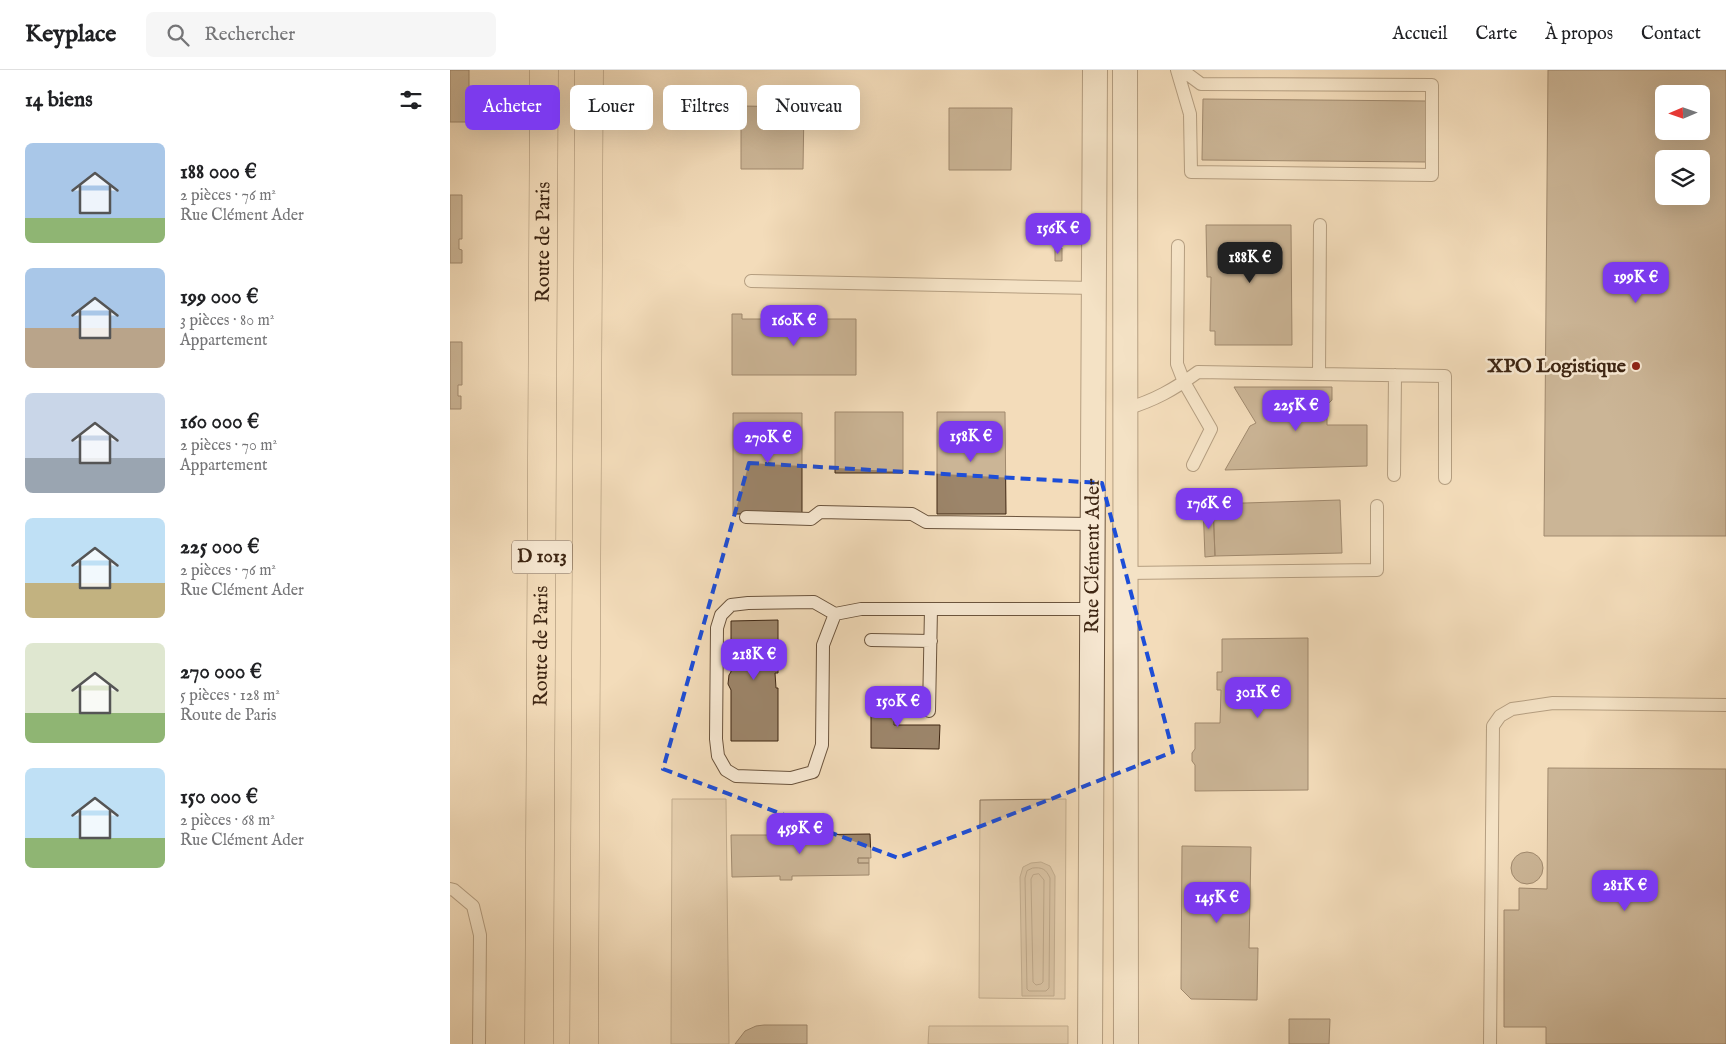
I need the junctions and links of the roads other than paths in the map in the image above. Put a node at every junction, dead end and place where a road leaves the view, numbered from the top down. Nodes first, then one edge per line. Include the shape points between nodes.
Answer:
1 (544, 70) edge
2 (589, 70) edge
3 (1095, 70) edge
4 (1125, 70) edge
5 (1177, 70) edge
6 (1182, 70) edge
7 (1320, 225) dead end
8 (1178, 246) dead end
9 (751, 281) dead end
10 (1094, 288) junction
11 (1320, 374) junction
12 (1395, 375) junction
13 (1184, 382) junction
14 (1126, 409) junction
15 (1193, 465) dead end
16 (1394, 476) dead end
17 (1445, 478) dead end
18 (1377, 506) dead end
19 (746, 517) dead end
20 (1093, 524) junction
21 (1126, 573) junction
22 (931, 609) junction
23 (1092, 609) junction
24 (835, 614) junction
25 (871, 640) dead end
26 (931, 641) junction
27 (1726, 705) edge
28 (929, 711) dead end
29 (540, 876) junction
30 (450, 889) edge
31 (479, 1044) edge
32 (539, 1044) edge
33 (552, 1044) edge
34 (584, 1044) edge
35 (1090, 1044) edge
36 (1126, 1044) edge
37 (1490, 1044) edge

1 - 29 main road, Route de Paris / D 1013
2 - 34 main road, D 1013
3 - 10 street, Rue Clément Ader
4 - 14 street, Rue Clément Ader
5 - 6 lane via 1190,114 1191,172 1432,175 1432,85 1201,84
7 - 11 lane
8 - 13 lane via 1177,364
9 - 10 lane
10 - 20 street, Rue Clément Ader
11 - 12 lane
11 - 13 lane via 1198,372
12 - 16 lane
12 - 17 lane via 1446,376
13 - 14 lane via 1148,403
13 - 15 lane via 1211,429
14 - 21 street, Rue Clément Ader
18 - 21 lane via 1378,570
19 - 20 lane via 811,519 820,512 903,513 926,522
20 - 23 street, Rue Clément Ader
21 - 36 street, Rue Clément Ader
22 - 23 lane
22 - 24 lane via 861,609
22 - 26 lane
23 - 35 street, Rue Clément Ader
24 - 24 lane via 814,602 731,605 721,615 717,628 716,739 718,756 726,770 736,776 791,778 813,772 822,745 823,644
25 - 26 lane
26 - 28 lane
27 - 37 lane via 1553,703 1512,709 1500,716 1493,726
29 - 32 main road, Route de Paris / D 1013
29 - 33 main road
30 - 31 lane via 473,906 480,935

